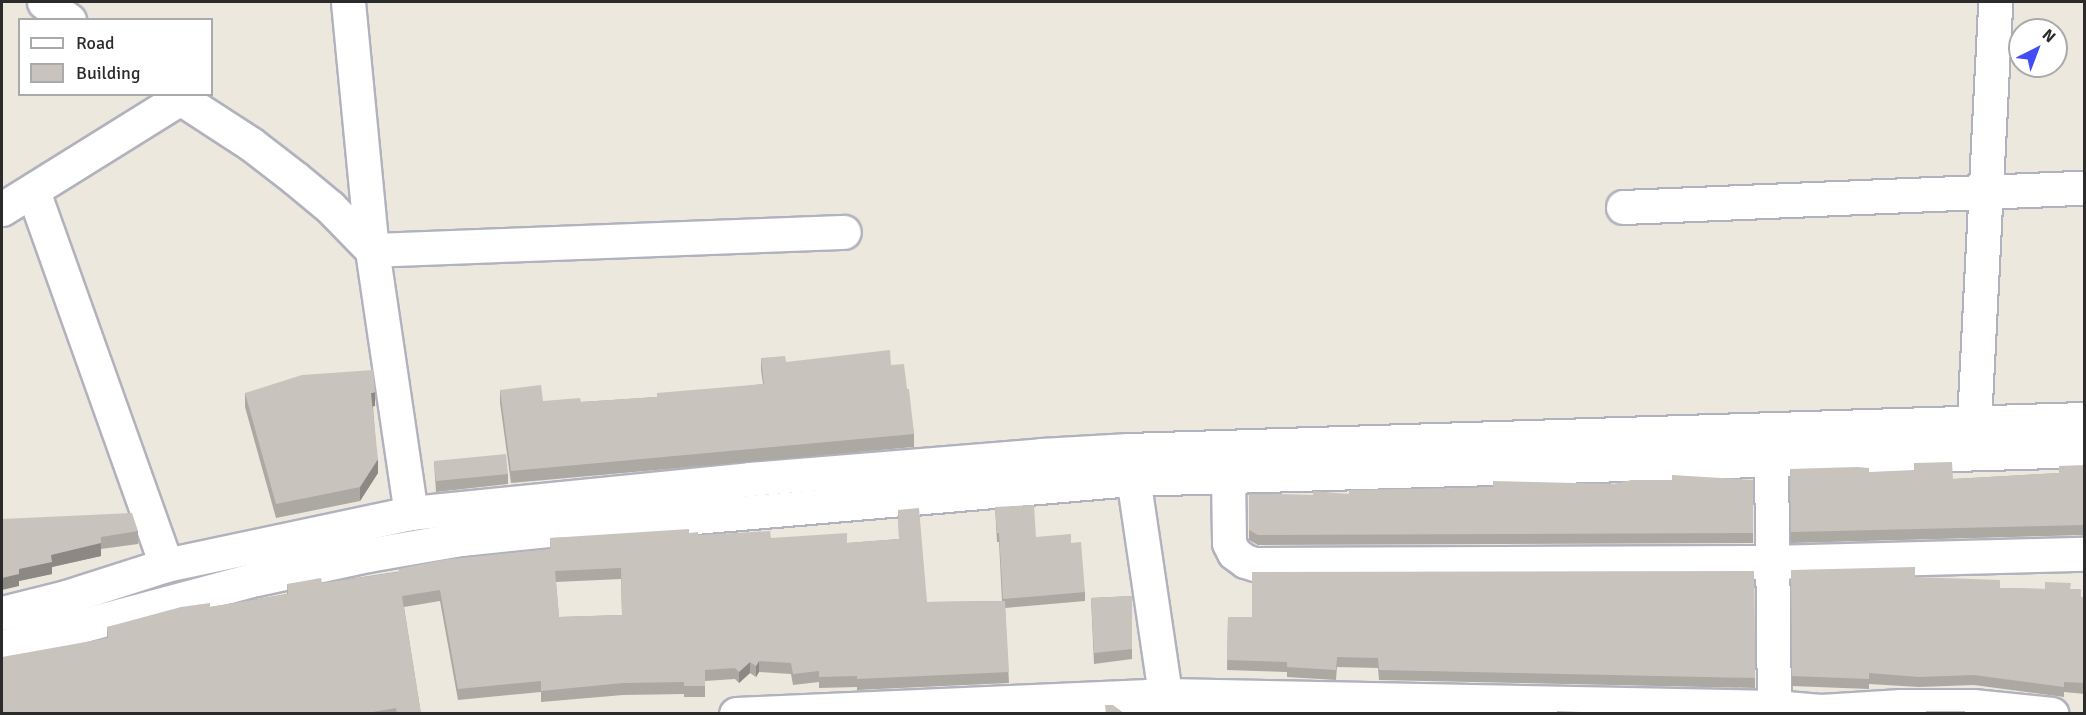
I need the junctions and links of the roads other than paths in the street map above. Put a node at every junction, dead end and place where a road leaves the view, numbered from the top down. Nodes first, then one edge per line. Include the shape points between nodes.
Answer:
1 (44, 2) edge
2 (348, 2) edge
3 (1995, 2) edge
4 (66, 18) edge
5 (177, 97) edge
6 (2085, 188) edge
7 (33, 191) junction
8 (1985, 193) junction
9 (1623, 207) dead end
10 (2, 209) edge
11 (844, 232) dead end
12 (372, 250) junction
13 (2085, 418) edge
14 (1974, 422) junction
15 (2085, 450) edge
16 (1771, 461) junction
17 (1130, 465) junction
18 (1228, 476) junction
19 (411, 513) junction
20 (2085, 554) edge
21 (1771, 562) junction
22 (166, 565) junction
23 (2, 613) edge
24 (2, 647) edge
25 (1166, 704) edge
26 (1434, 706) edge
27 (1774, 707) junction
28 (1821, 712) edge
29 (736, 714) edge
30 (2052, 714) edge

1 - 4 street
2 - 12 street
3 - 8 street
5 - 7 street
5 - 12 street via 251,144 295,178
6 - 8 street
7 - 10 street
7 - 22 street
8 - 9 street
8 - 14 street
11 - 12 street
12 - 19 street
13 - 14 street
14 - 17 street
15 - 16 street
16 - 18 street
16 - 21 street
17 - 18 street
17 - 19 street via 1041,455
17 - 24 street via 461,539 256,579
17 - 25 street
18 - 21 street via 1229,543 1234,553 1255,564
19 - 22 street
20 - 21 street
21 - 27 street
22 - 23 street
25 - 26 street
25 - 29 street
26 - 27 street
27 - 28 street
28 - 30 street via 1973,706

